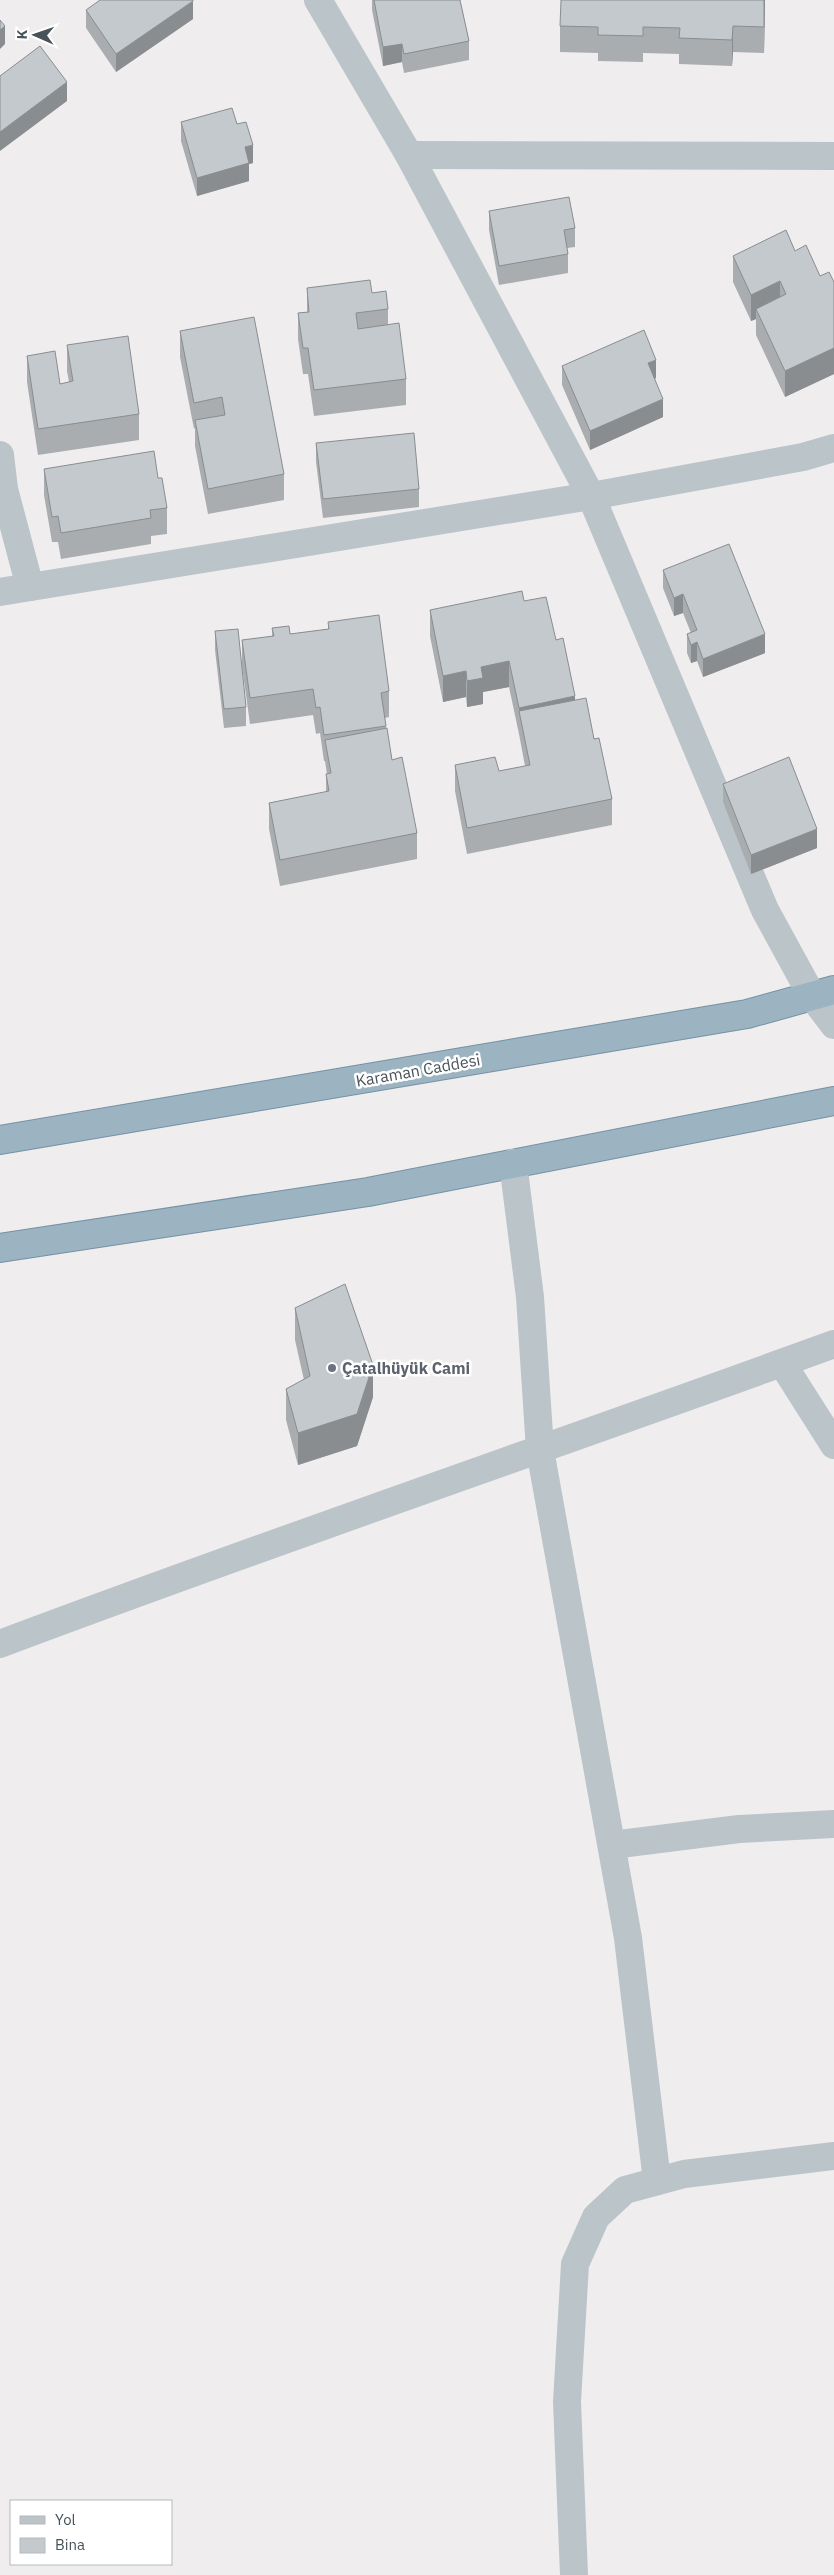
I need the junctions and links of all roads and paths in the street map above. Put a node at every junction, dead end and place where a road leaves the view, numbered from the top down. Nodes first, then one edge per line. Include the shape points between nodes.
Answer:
1 (318, 0) edge
2 (409, 155) junction
3 (834, 156) edge
4 (834, 448) edge
5 (0, 455) edge
6 (591, 496) junction
7 (30, 587) junction
8 (0, 592) edge
9 (823, 993) edge
10 (834, 1025) edge
11 (834, 1101) edge
12 (0, 1140) edge
13 (513, 1163) junction
14 (0, 1248) edge
15 (834, 1344) edge
16 (782, 1363) junction
17 (834, 1445) edge
18 (540, 1450) junction
19 (0, 1644) edge
20 (834, 1824) edge
21 (612, 1845) junction
22 (834, 2156) edge
23 (657, 2181) junction
24 (574, 2575) edge

1 - 2 street
2 - 3 street
2 - 6 street
4 - 6 street via 803,457
5 - 7 street via 4,489
6 - 7 street
6 - 9 street via 765,910
7 - 8 street
9 - 10 street
9 - 12 highway, Karaman Caddesi via 746,1014
11 - 13 highway
13 - 14 highway via 368,1192
13 - 18 street via 530,1297
15 - 16 street
16 - 17 street
16 - 18 street
18 - 19 street via 358,1512
18 - 21 street
20 - 21 street via 739,1830
21 - 23 street via 628,1938
22 - 23 street via 684,2174
23 - 24 street via 625,2190 596,2217 575,2264 566,2402

